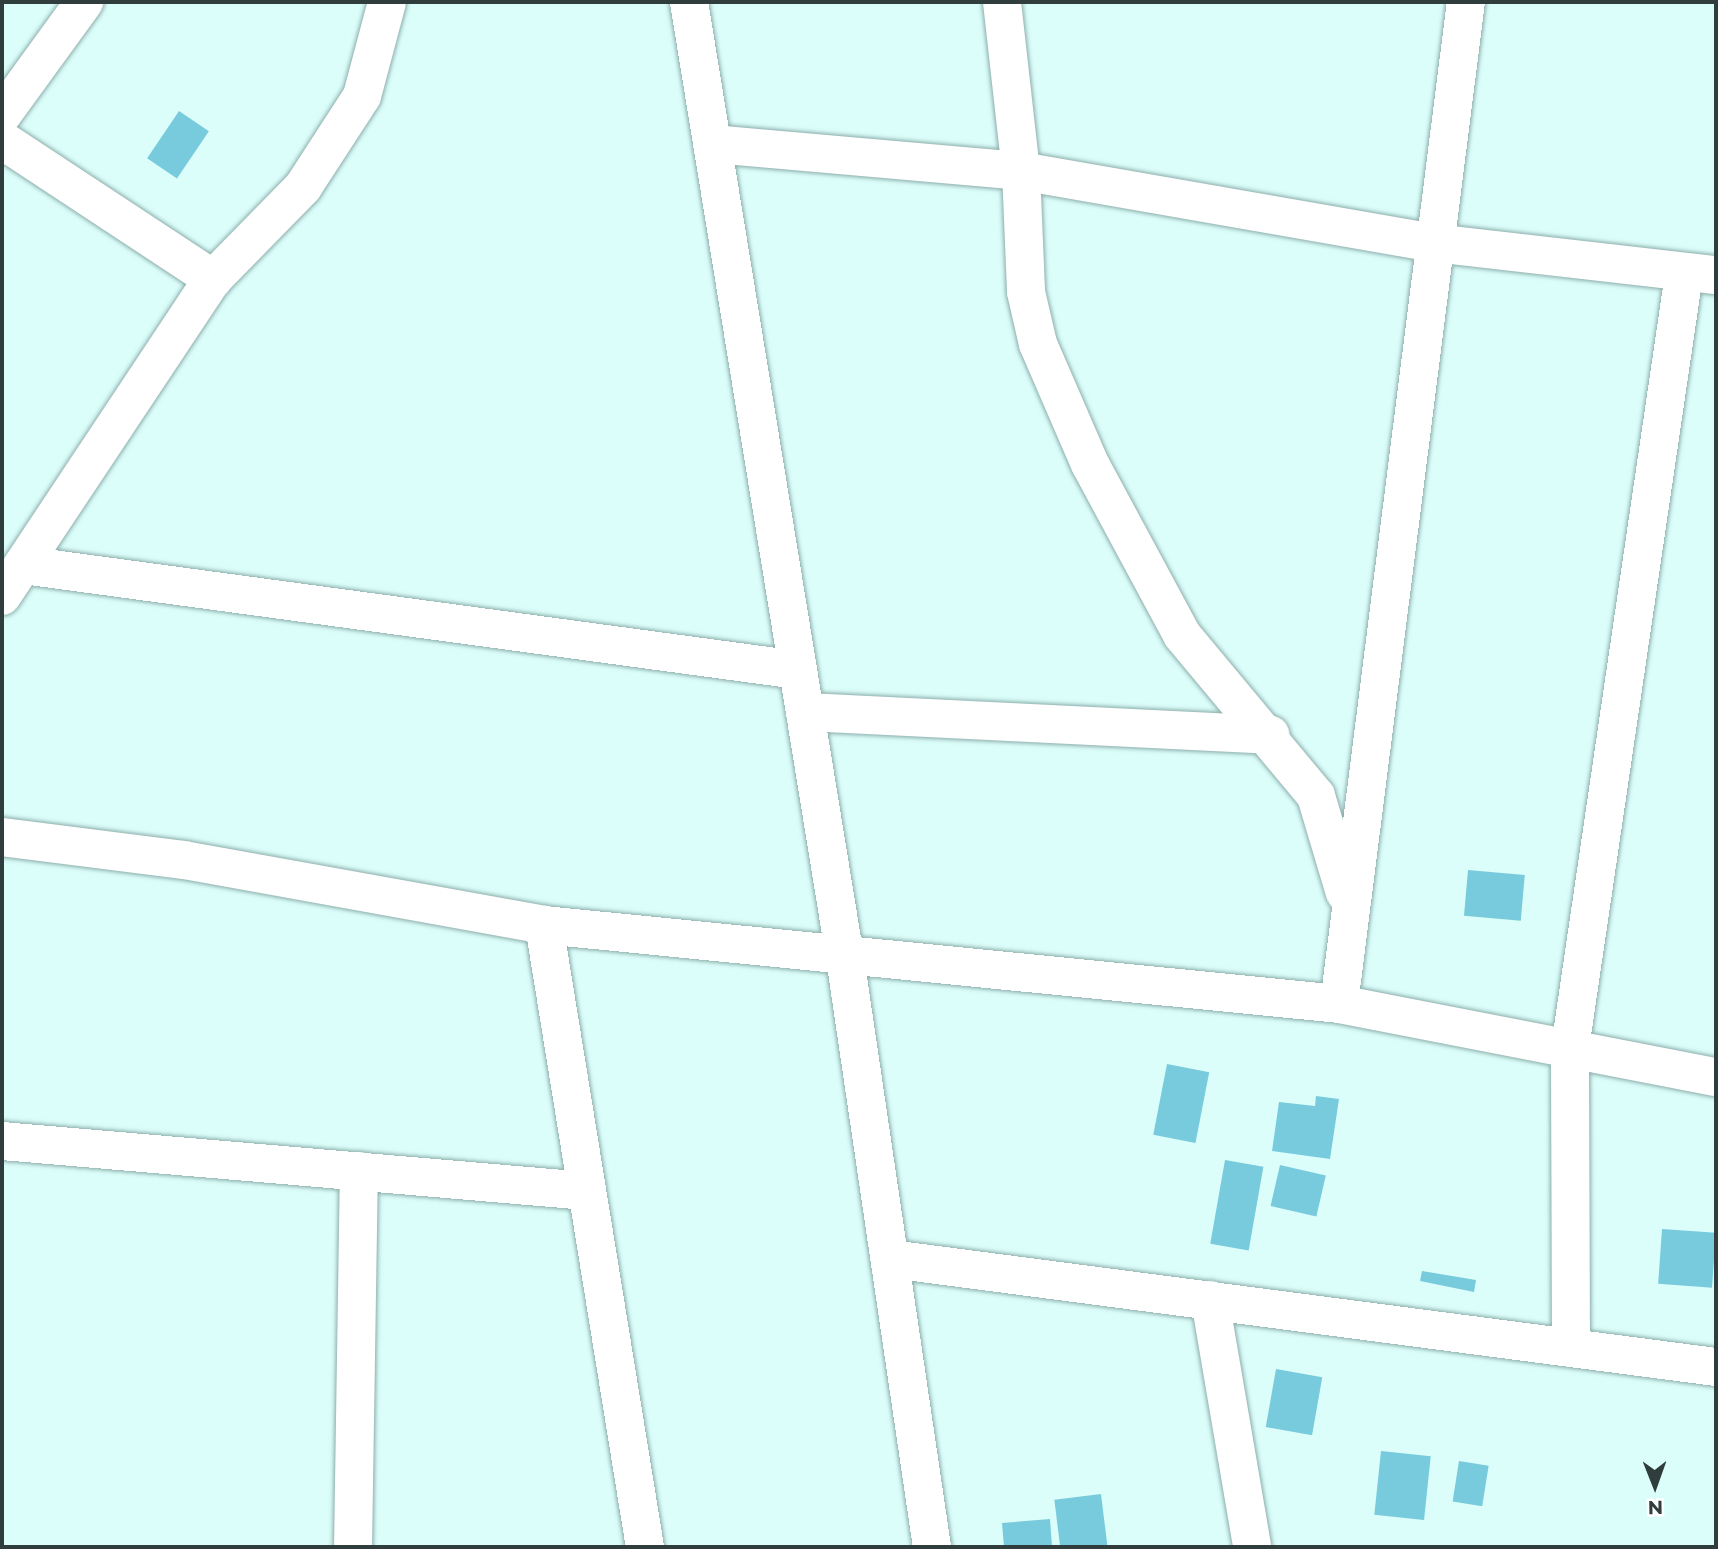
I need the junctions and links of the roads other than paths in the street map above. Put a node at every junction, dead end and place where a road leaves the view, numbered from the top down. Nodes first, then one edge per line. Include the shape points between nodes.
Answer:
1 (84, 2) edge
2 (387, 2) edge
3 (689, 2) edge
4 (1002, 2) edge
5 (1466, 2) edge
6 (2, 115) edge
7 (2, 140) edge
8 (713, 144) junction
9 (1021, 171) junction
10 (1434, 243) junction
11 (1700, 274) edge
12 (213, 278) junction
13 (12, 581) edge
14 (798, 670) junction
15 (805, 712) junction
16 (1270, 735) junction
17 (2, 837) edge
18 (1350, 915) junction
19 (544, 925) junction
20 (845, 958) junction
21 (1339, 1004) junction
22 (1570, 1048) junction
23 (1716, 1077) edge
24 (2, 1141) edge
25 (359, 1171) junction
26 (587, 1191) junction
27 (891, 1259) junction
28 (1210, 1300) junction
29 (1571, 1346) junction
30 (1716, 1367) edge
31 (353, 1547) edge
32 (645, 1547) edge
33 (932, 1547) edge
34 (1252, 1547) edge

1 - 6 street
2 - 12 street via 362,96 303,187
3 - 8 street
4 - 9 street
5 - 10 street
7 - 12 street
8 - 9 street
8 - 14 street
9 - 10 street
9 - 16 street via 1026,292 1059,400 1182,635
10 - 11 street
10 - 18 street
11 - 22 street
12 - 13 street
13 - 14 street
14 - 15 street
15 - 16 street
15 - 20 street
16 - 18 street via 1316,796
17 - 19 street via 184,860
18 - 21 street
19 - 20 street
19 - 26 street
20 - 21 street
20 - 27 street
21 - 22 street
22 - 23 street
22 - 29 street
24 - 25 street
25 - 26 street
25 - 31 street
26 - 32 street
27 - 28 street
27 - 33 street
28 - 29 street
28 - 34 street
29 - 30 street

